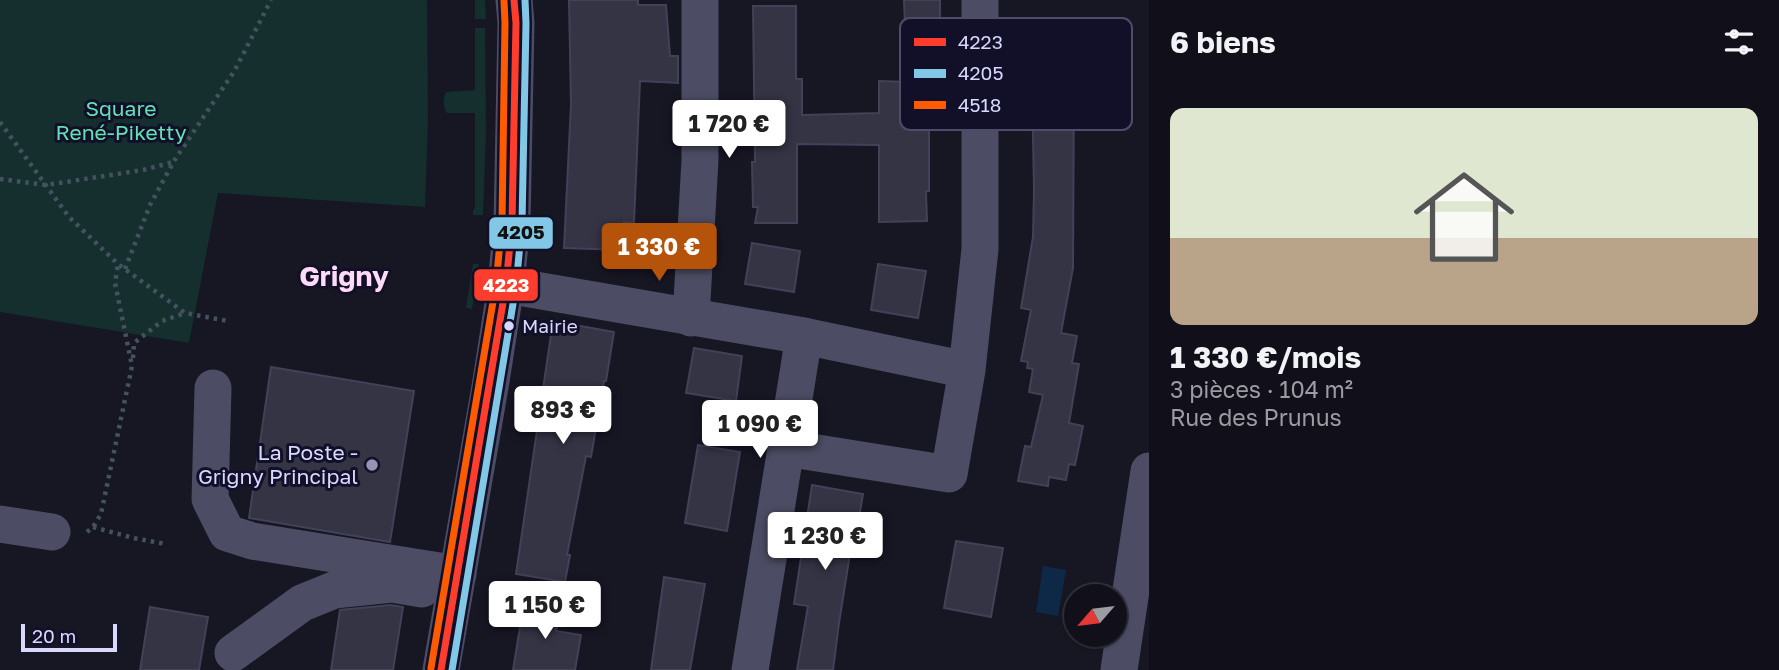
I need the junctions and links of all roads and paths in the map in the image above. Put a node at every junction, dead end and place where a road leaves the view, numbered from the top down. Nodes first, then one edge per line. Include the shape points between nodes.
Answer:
1 (271, 0) edge
2 (514, 0) edge
3 (700, 0) edge
4 (980, 0) edge
5 (980, 18) edge
6 (0, 122) edge
7 (980, 130) edge
8 (174, 161) junction
9 (0, 179) edge
10 (46, 185) junction
11 (118, 264) junction
12 (125, 269) junction
13 (506, 285) junction
14 (185, 313) junction
15 (691, 318) junction
16 (228, 321) dead end
17 (804, 336) junction
18 (132, 366) junction
19 (967, 370) junction
20 (213, 387) dead end
21 (786, 448) junction
22 (1149, 471) edge
23 (0, 524) edge
24 (93, 527) junction
25 (1144, 528) edge
26 (51, 532) joint
27 (166, 544) dead end
28 (456, 584) junction
29 (233, 653) dead end
30 (441, 670) edge
31 (750, 670) edge
32 (1119, 670) edge

1 - 8 path via 235,70
2 - 13 street via 512,223
3 - 15 street via 700,160
4 - 5 street
6 - 10 path
7 - 19 street via 980,249
8 - 10 path
8 - 12 path via 149,205
9 - 10 path
10 - 11 path via 69,217
11 - 12 path
11 - 18 path via 115,282
12 - 14 path
13 - 15 street
13 - 28 street
14 - 16 path
14 - 18 path via 162,321 134,343
15 - 17 street
17 - 19 street
17 - 21 street
18 - 24 path via 101,514
19 - 21 street via 949,474
20 - 28 street via 210,499 227,533
21 - 31 street
22 - 25 street
23 - 26 street
24 - 26 path via 81,537
24 - 27 path
25 - 32 street
28 - 29 street via 334,590 302,603
28 - 30 street

